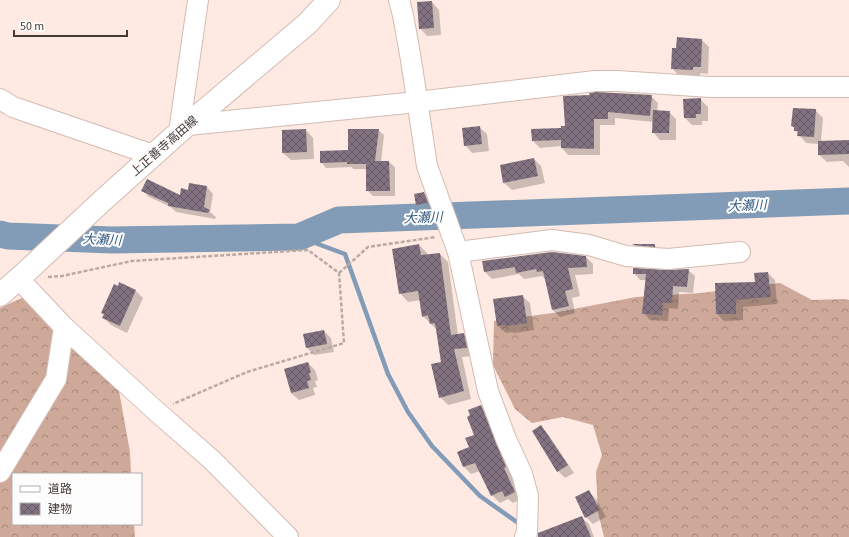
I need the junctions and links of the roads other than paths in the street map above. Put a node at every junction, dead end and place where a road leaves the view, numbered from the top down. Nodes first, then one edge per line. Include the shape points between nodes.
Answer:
1 (198, 0) edge
2 (329, 0) edge
3 (398, 0) edge
4 (849, 88) edge
5 (0, 100) edge
6 (417, 102) junction
7 (183, 128) junction
8 (153, 155) junction
9 (455, 243) junction
10 (740, 252) dead end
11 (6, 289) edge
12 (64, 327) junction
13 (0, 472) edge
14 (288, 537) edge
15 (525, 537) edge

1 - 7 street
2 - 7 main road, 上正善寺高田線 via 308,23
3 - 6 street via 403,15
4 - 6 street via 711,87 595,81
5 - 8 street via 13,107
6 - 7 street
6 - 9 street via 427,166
7 - 8 main road, 上正善寺高田線
8 - 11 main road, 上正善寺高田線
9 - 10 street via 552,240 589,244 626,256 668,259
9 - 15 street via 488,391 522,474 528,496
11 - 12 street
12 - 13 street via 56,379
12 - 14 street via 212,460

